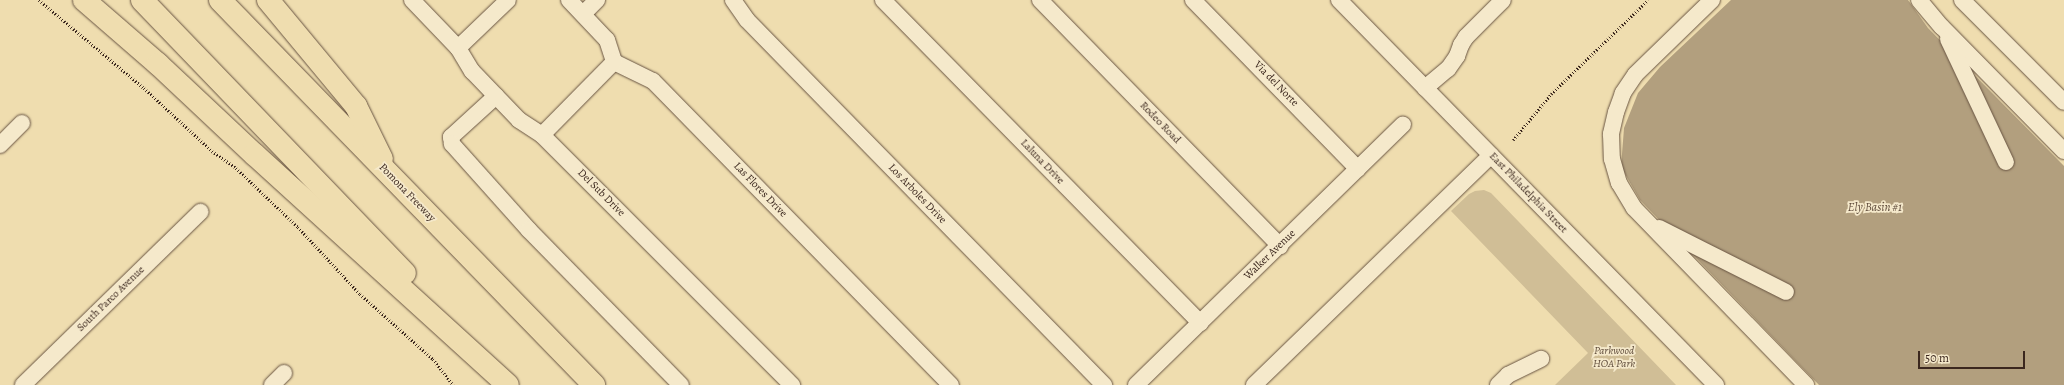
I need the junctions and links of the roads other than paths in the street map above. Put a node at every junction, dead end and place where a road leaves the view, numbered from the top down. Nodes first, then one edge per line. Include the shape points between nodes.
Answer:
1 (84, 0) edge
2 (142, 0) edge
3 (220, 0) edge
4 (268, 0) edge
5 (412, 0) edge
6 (508, 0) edge
7 (569, 0) edge
8 (597, 0) edge
9 (733, 0) edge
10 (883, 0) edge
11 (1040, 0) edge
12 (1193, 0) edge
13 (1339, 0) edge
14 (1503, 0) edge
15 (1712, 0) edge
16 (1919, 0) edge
17 (1962, 0) edge
18 (583, 14) junction
19 (1942, 27) junction
20 (458, 48) junction
21 (614, 62) junction
22 (1425, 88) junction
23 (496, 96) junction
24 (2064, 102) edge
25 (22, 123) dead end
26 (1403, 124) dead end
27 (542, 135) junction
28 (0, 145) edge
29 (2064, 152) edge
30 (1490, 155) junction
31 (2006, 162) dead end
32 (1358, 169) junction
33 (390, 176) junction
34 (200, 212) dead end
35 (1647, 222) junction
36 (1280, 246) junction
37 (1786, 292) dead end
38 (1200, 323) junction
39 (1541, 359) dead end
40 (284, 373) dead end
41 (31, 382) edge
42 (272, 385) edge
43 (508, 385) edge
44 (512, 385) edge
45 (594, 385) edge
46 (681, 385) edge
47 (792, 385) edge
48 (951, 385) edge
49 (1104, 385) edge
50 (1136, 385) edge
51 (1254, 385) edge
52 (1498, 385) edge
53 (1716, 385) edge
54 (1806, 385) edge

1 - 43 highway via 158,64
2 - 44 highway
3 - 33 highway, Pomona Freeway
4 - 33 highway via 356,106
5 - 20 street, Del Sub Drive
6 - 20 street
7 - 18 street
8 - 18 street
9 - 49 street, Los Arboles Drive via 747,20
10 - 38 street, Laluna Drive
11 - 36 street, Rodeo Road
12 - 32 street, Via del Norte
13 - 22 street, East Philadelphia Street
14 - 22 street via 1466,37 1448,69
15 - 35 street via 1635,75 1623,93 1616,112 1611,134 1612,159 1617,177 1634,208
16 - 19 street
17 - 24 street
18 - 21 street via 608,40
19 - 29 street
19 - 31 street
20 - 23 street, Del Sub Drive via 472,71
21 - 27 street
21 - 48 street, Las Flores Drive via 653,81
22 - 30 street, East Philadelphia Street
23 - 27 street, Del Sub Drive via 519,120
23 - 46 street via 451,137 452,144 529,230
25 - 28 street
26 - 32 street, Walker Avenue
27 - 47 street, Del Sub Drive
30 - 51 street
30 - 53 street, East Philadelphia Street
32 - 36 street, Walker Avenue
33 - 45 highway, Pomona Freeway
34 - 41 street, South Parco Avenue
35 - 37 street
35 - 54 street
36 - 38 street, Walker Avenue
38 - 50 street, Walker Avenue
39 - 52 street via 1508,375
40 - 42 street

